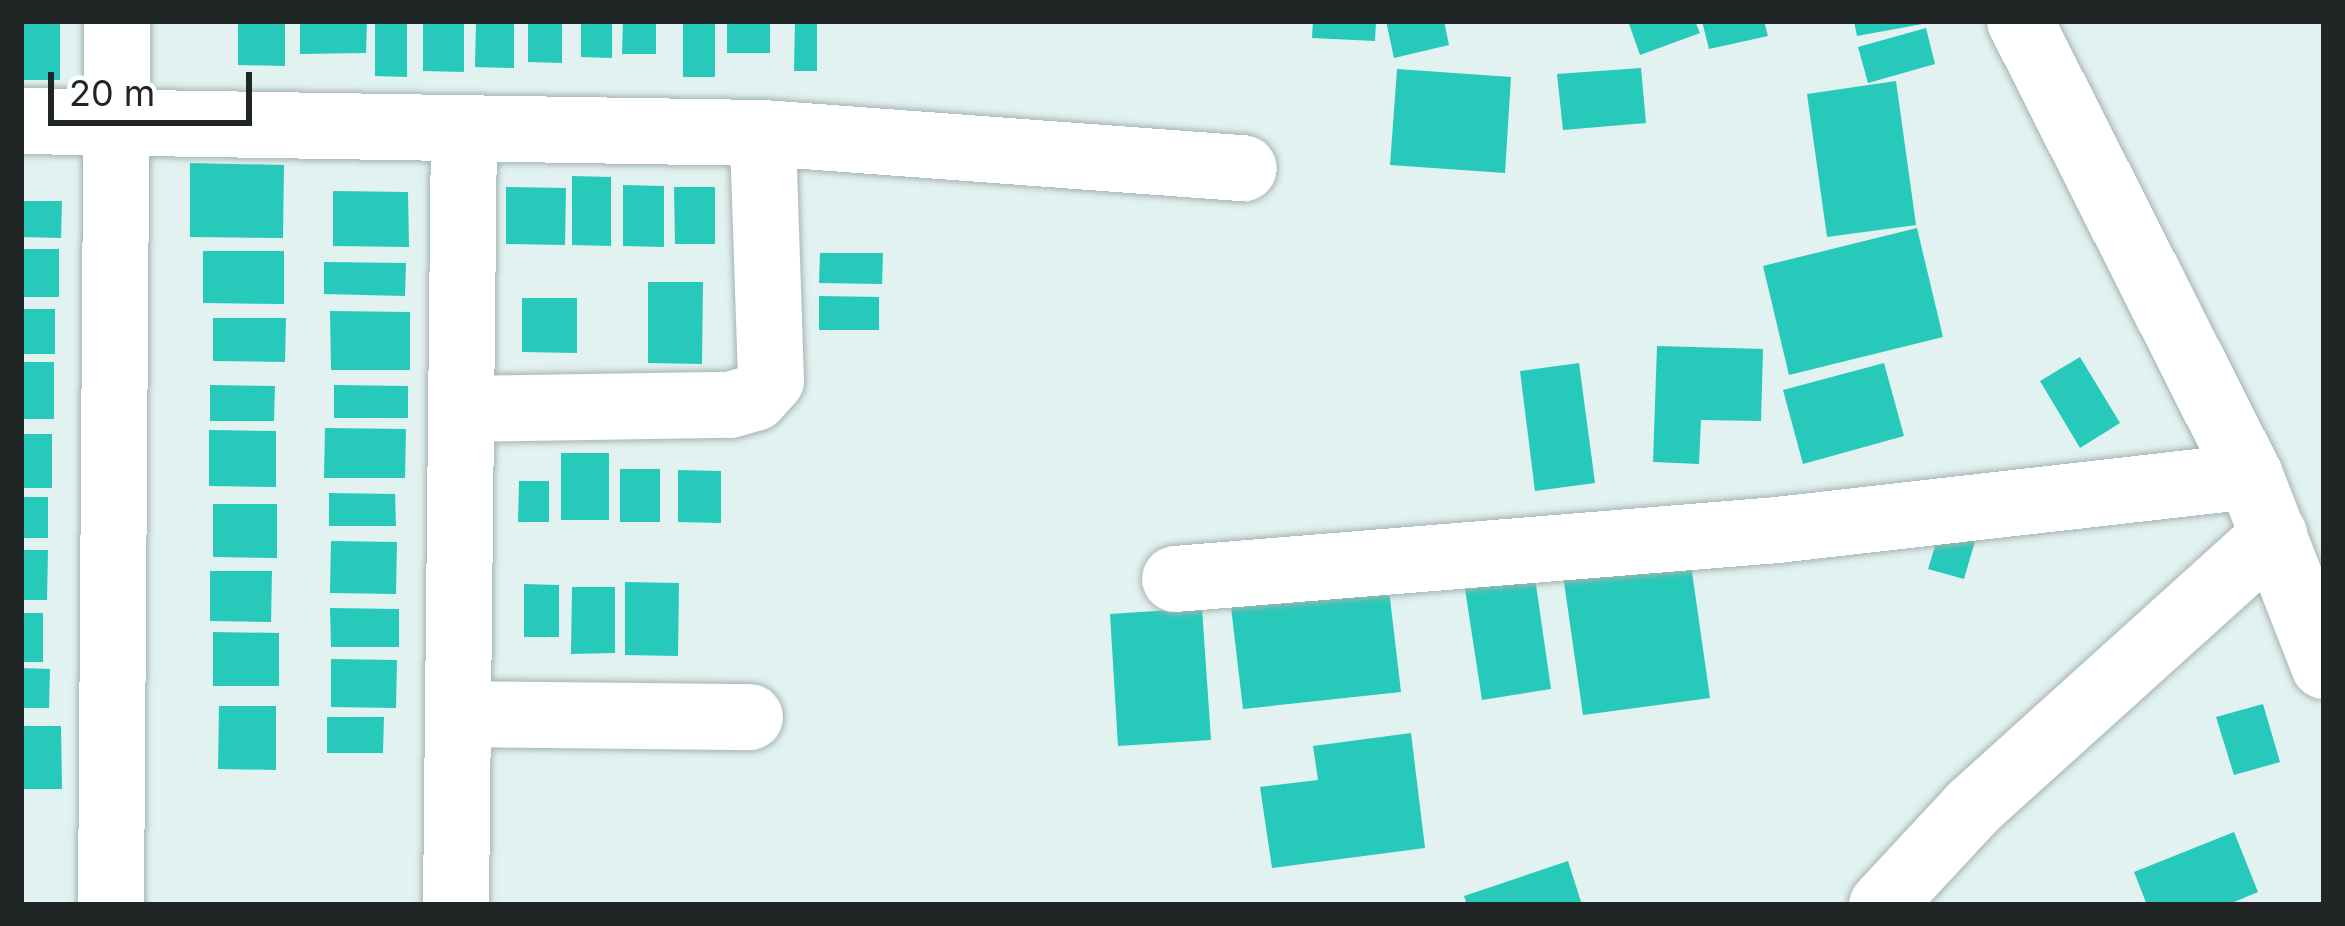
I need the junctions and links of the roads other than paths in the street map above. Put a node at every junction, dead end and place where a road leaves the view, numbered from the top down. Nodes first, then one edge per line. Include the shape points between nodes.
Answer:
1 (117, 21) edge
2 (2020, 21) edge
3 (21, 121) edge
4 (119, 121) junction
5 (464, 133) junction
6 (763, 134) junction
7 (1244, 169) dead end
8 (461, 409) junction
9 (2262, 506) junction
10 (1175, 579) dead end
11 (2324, 666) edge
12 (459, 714) junction
13 (750, 717) dead end
14 (111, 905) edge
15 (456, 905) edge
16 (1882, 905) edge

1 - 4 street
2 - 9 street
3 - 4 street
4 - 5 street
4 - 14 street
5 - 6 street
5 - 8 street
6 - 7 street
6 - 8 street via 771,380 755,398 730,405
8 - 12 street
9 - 10 street via 1777,530
9 - 11 street
9 - 16 street
12 - 13 street
12 - 15 street

